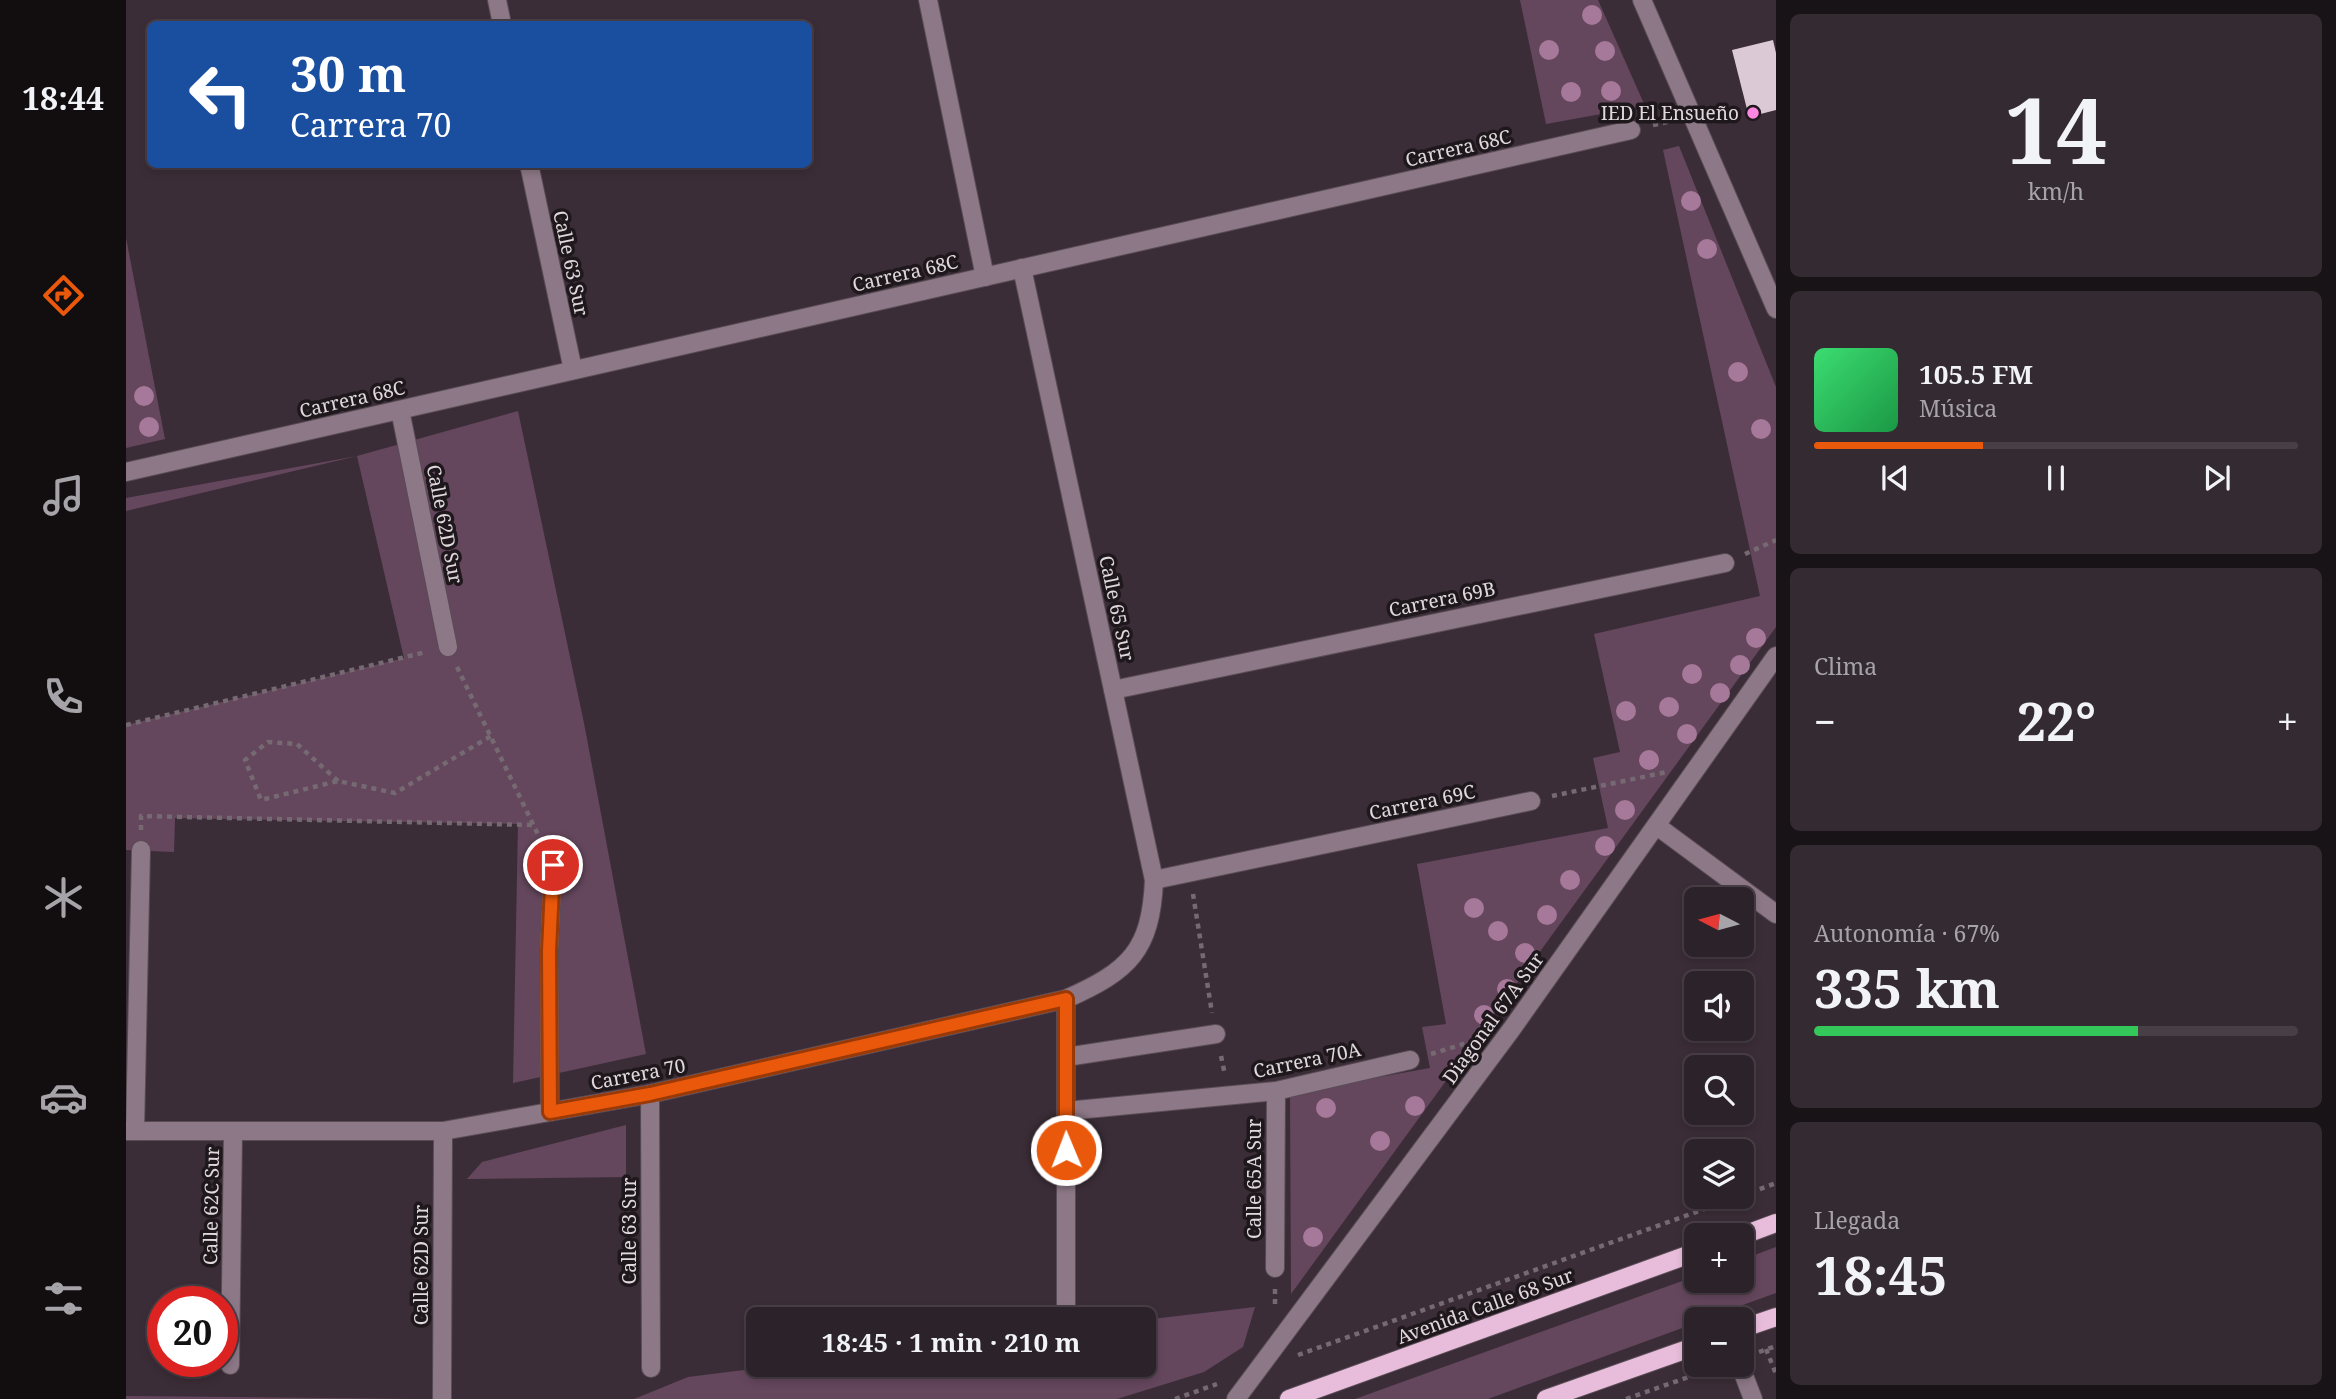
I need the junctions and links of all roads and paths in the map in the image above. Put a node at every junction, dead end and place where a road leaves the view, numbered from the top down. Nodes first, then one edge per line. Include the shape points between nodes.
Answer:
1 (497, 0) edge
2 (928, 0) edge
3 (1642, 0) edge
4 (501, 21) edge
5 (1693, 116) junction
6 (1631, 130) joint
7 (530, 168) edge
8 (1022, 268) junction
9 (985, 277) junction
10 (1776, 310) edge
11 (573, 370) junction
12 (400, 410) junction
13 (126, 472) edge
14 (1776, 540) edge
15 (1725, 563) joint
16 (448, 647) junction
17 (1776, 656) edge
18 (1113, 690) junction
19 (126, 725) edge
20 (491, 736) junction
21 (1698, 765) junction
22 (338, 781) junction
23 (1531, 800) joint
24 (534, 825) junction
25 (1657, 826) junction
26 (141, 850) joint
27 (553, 865) joint
28 (1190, 873) junction
29 (1154, 880) junction
30 (1776, 914) edge
31 (1136, 955) joint
32 (1066, 999) junction
33 (1511, 1030) junction
34 (1216, 1034) junction
35 (1066, 1057) junction
36 (1410, 1060) joint
37 (1276, 1091) junction
38 (650, 1094) junction
39 (1230, 1096) junction
40 (550, 1112) junction
41 (1066, 1117) junction
42 (130, 1131) edge
43 (443, 1131) junction
44 (233, 1132) junction
45 (1776, 1183) edge
46 (1754, 1191) edge
47 (1704, 1209) edge
48 (1776, 1223) edge
49 (1754, 1231) edge
50 (1684, 1256) edge
51 (1275, 1268) dead end
52 (231, 1286) edge
53 (1066, 1306) dead end
54 (1776, 1317) edge
55 (1754, 1325) edge
56 (1766, 1349) dead end
57 (1684, 1350) edge
58 (651, 1368) dead end
59 (1259, 1369) junction
60 (1776, 1374) edge
61 (1688, 1377) edge
62 (1745, 1377) edge
63 (442, 1399) edge
64 (1175, 1399) edge
65 (1236, 1399) edge
66 (1289, 1399) edge
67 (1546, 1399) edge
68 (1625, 1399) edge
69 (1753, 1399) edge

1 - 4 street
2 - 9 street
3 - 5 street
5 - 6 path
5 - 10 street
6 - 8 street, Carrera 68C
7 - 11 street, Calle 63 Sur
8 - 9 street, Carrera 68C
8 - 18 street, Calle 65 Sur
9 - 11 street, Carrera 68C
11 - 12 street, Carrera 68C
12 - 13 street, Carrera 68C
12 - 16 street, Calle 62D Sur
14 - 15 path
15 - 18 street, Carrera 69B
16 - 19 path
16 - 20 path
17 - 21 street, Diagonal 67A Sur
18 - 29 street, Calle 65 Sur
20 - 22 path via 396,793
20 - 24 path
21 - 23 path
21 - 25 street, Diagonal 67A Sur
22 - 22 path via 261,800 245,760 268,742 297,744
23 - 28 street, Carrera 69C
24 - 26 path via 141,817
24 - 27 path
25 - 30 street
25 - 33 street, Diagonal 67A Sur
26 - 42 street
27 - 40 street
28 - 29 street, Carrera 69C
28 - 34 path
29 - 31 street, Calle 65 Sur via 1153,909
31 - 32 street, Carrera 70 via 1101,984
32 - 35 street
32 - 38 street, Carrera 70
33 - 36 path
33 - 59 street, Diagonal 67A Sur
34 - 35 street
34 - 39 path
35 - 41 street
36 - 37 street, Carrera 70A
37 - 39 street, Carrera 70A
37 - 51 street, Calle 65A Sur
38 - 40 street, Carrera 70
38 - 58 street, Calle 63 Sur
39 - 41 street, Carrera 70A
40 - 43 street, Carrera 70
41 - 53 street
42 - 44 street, Carrera 70
43 - 44 street, Carrera 70
43 - 63 street, Calle 62D Sur
44 - 52 street, Calle 62C Sur
45 - 46 path
47 - 59 path
48 - 49 main road
50 - 66 main road, Avenida Calle 68 Sur
54 - 55 main road
56 - 60 path
57 - 67 main road
59 - 64 path
59 - 65 street, Diagonal 67A Sur
61 - 68 path
62 - 69 street

